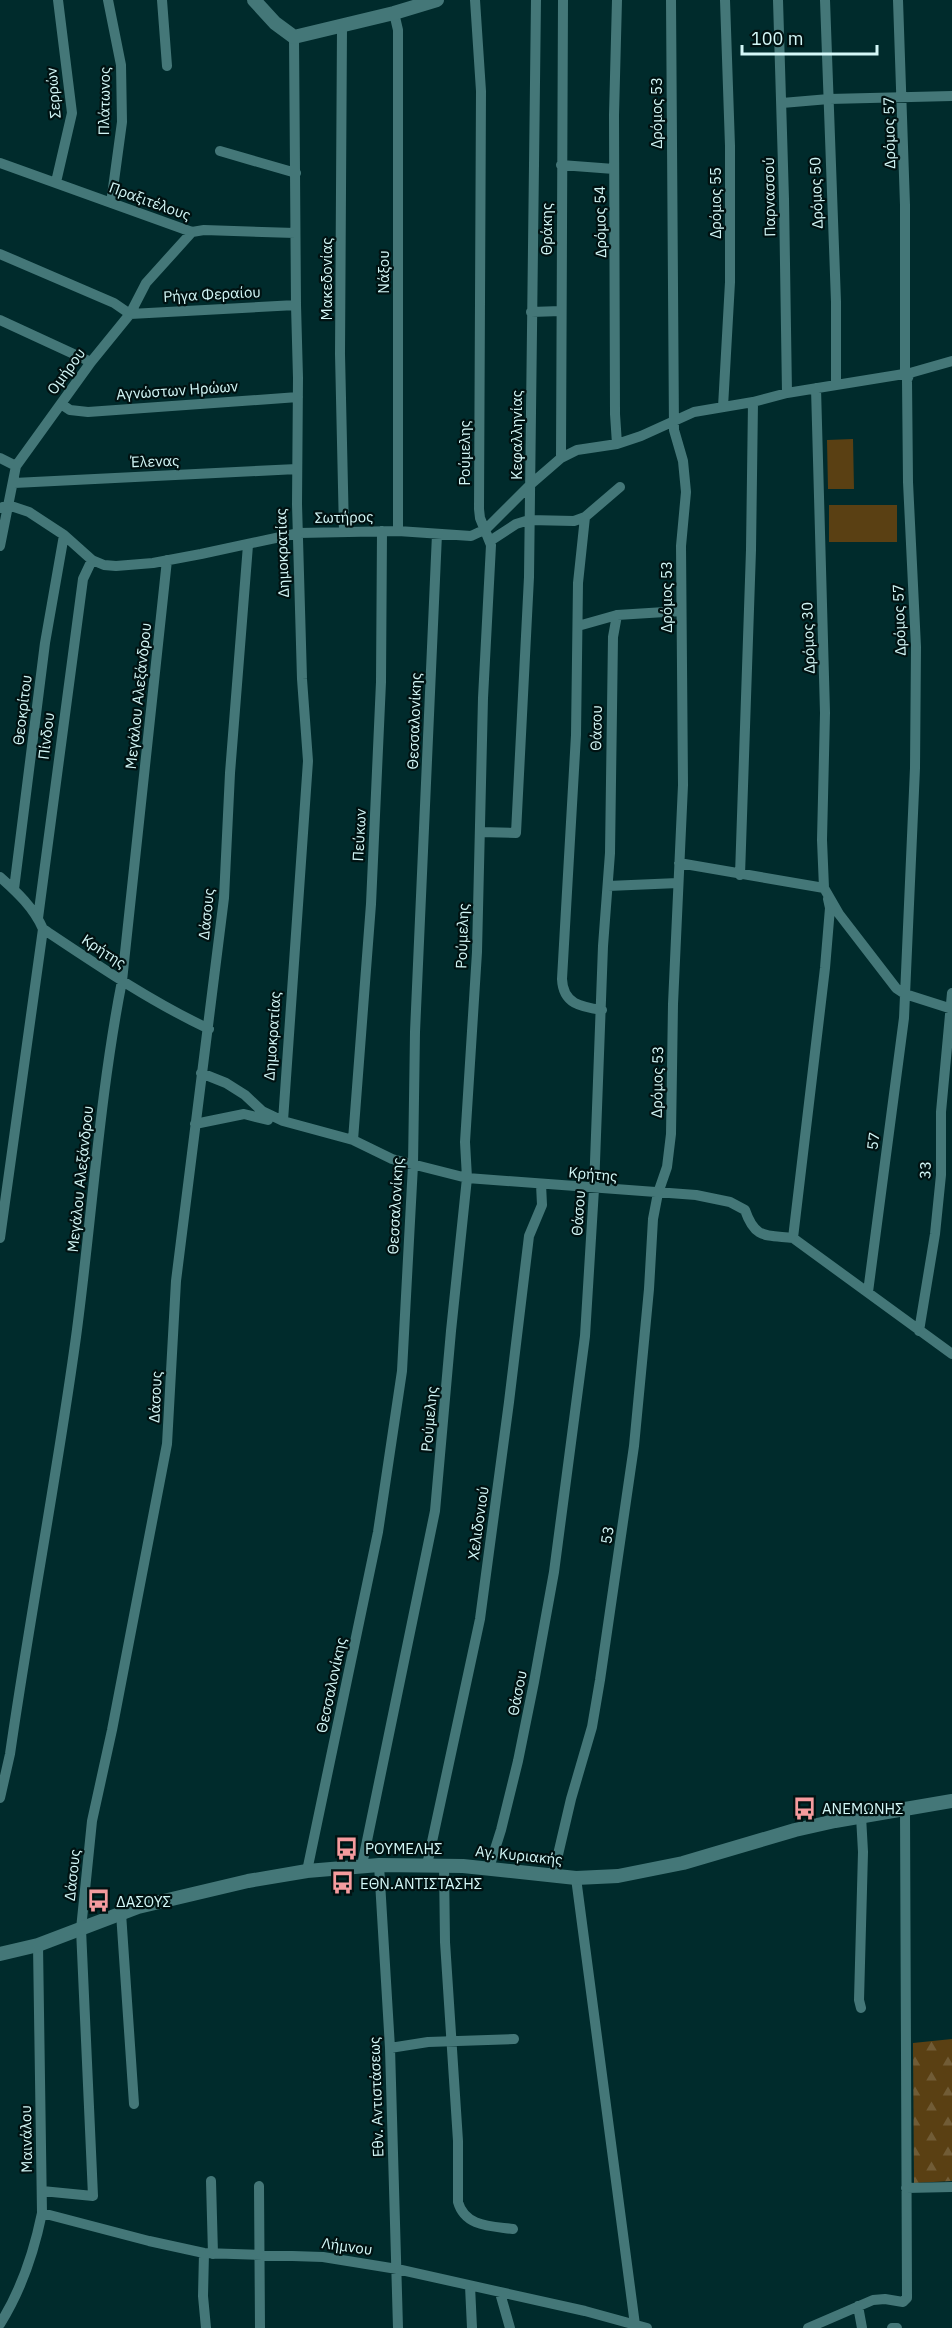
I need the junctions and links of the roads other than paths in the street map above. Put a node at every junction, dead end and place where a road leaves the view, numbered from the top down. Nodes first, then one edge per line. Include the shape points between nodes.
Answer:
1 (58, 0) edge
2 (108, 0) edge
3 (162, 0) edge
4 (254, 0) edge
5 (475, 0) edge
6 (536, 0) edge
7 (563, 0) edge
8 (617, 0) edge
9 (671, 0) edge
10 (725, 0) edge
11 (778, 0) edge
12 (825, 0) edge
13 (898, 0) edge
14 (431, 1) edge
15 (394, 13) junction
16 (342, 27) junction
17 (294, 37) junction
18 (167, 66) dead end
19 (903, 96) junction
20 (952, 96) edge
21 (829, 99) junction
22 (782, 103) junction
23 (220, 151) dead end
24 (0, 163) edge
25 (561, 165) junction
26 (614, 169) junction
27 (296, 173) junction
28 (56, 182) junction
29 (111, 203) junction
30 (192, 232) junction
31 (295, 233) junction
32 (0, 254) edge
33 (296, 305) junction
34 (561, 311) junction
35 (531, 312) junction
36 (130, 314) junction
37 (0, 320) edge
38 (952, 361) edge
39 (91, 362) junction
40 (908, 373) junction
41 (836, 384) junction
42 (816, 388) junction
43 (787, 393) junction
44 (298, 397) junction
45 (753, 402) junction
46 (61, 404) junction
47 (723, 407) junction
48 (674, 420) junction
49 (617, 444) junction
50 (0, 458) edge
51 (561, 458) junction
52 (16, 466) junction
53 (297, 469) junction
54 (14, 483) junction
55 (531, 484) junction
56 (620, 487) dead end
57 (4, 506) edge
58 (585, 517) junction
59 (529, 520) junction
60 (486, 529) junction
61 (344, 531) junction
62 (382, 531) junction
63 (398, 531) junction
64 (299, 532) junction
65 (437, 534) junction
66 (64, 535) junction
67 (490, 541) junction
68 (248, 545) junction
69 (0, 546) edge
70 (92, 560) junction
71 (167, 560) junction
72 (681, 611) junction
73 (617, 615) junction
74 (578, 626) junction
75 (480, 832) junction
76 (679, 863) junction
77 (740, 875) junction
78 (0, 877) edge
79 (678, 883) junction
80 (608, 886) junction
81 (14, 889) junction
82 (825, 891) junction
83 (38, 918) junction
84 (43, 929) junction
85 (122, 981) junction
86 (952, 993) edge
87 (905, 994) junction
88 (952, 1009) edge
89 (602, 1010) junction
90 (209, 1029) junction
91 (201, 1073) junction
92 (283, 1121) junction
93 (195, 1124) junction
94 (353, 1140) junction
95 (413, 1165) junction
96 (467, 1178) junction
97 (541, 1184) junction
98 (594, 1189) junction
99 (658, 1193) junction
100 (0, 1238) edge
101 (793, 1238) junction
102 (868, 1292) junction
103 (919, 1331) junction
104 (952, 1354) edge
105 (0, 1798) edge
106 (952, 1801) edge
107 (905, 1810) junction
108 (861, 1816) junction
109 (362, 1865) junction
110 (379, 1865) junction
111 (427, 1865) junction
112 (444, 1865) junction
113 (489, 1868) junction
114 (307, 1871) junction
115 (553, 1876) junction
116 (576, 1878) junction
117 (121, 1913) junction
118 (81, 1929) junction
119 (38, 1945) junction
120 (0, 1954) edge
121 (861, 2008) dead end
122 (514, 2039) dead end
123 (452, 2041) junction
124 (390, 2048) junction
125 (134, 2104) dead end
126 (211, 2181) dead end
127 (259, 2186) dead end
128 (952, 2187) edge
129 (906, 2188) junction
130 (42, 2191) junction
131 (42, 2212) junction
132 (513, 2229) dead end
133 (209, 2254) junction
134 (260, 2254) junction
135 (397, 2269) junction
136 (470, 2286) junction
137 (500, 2293) junction
138 (858, 2306) junction
139 (0, 2324) edge
140 (635, 2325) junction
141 (206, 2328) edge
142 (260, 2328) edge
143 (398, 2328) edge
144 (472, 2328) edge
145 (510, 2328) edge
146 (647, 2328) edge
147 (808, 2328) edge
148 (862, 2328) edge
149 (892, 2328) edge
150 (897, 2328) edge

1 - 28 street, Σερρών via 72,113
2 - 29 street, Πλάτωνος via 121,65 122,122
3 - 18 street
4 - 17 street
5 - 60 street, Ρούμελης via 481,91 479,509
6 - 35 street, Κεφαλληνίας
7 - 25 street, Θράκης
8 - 26 street, Δρόμος 54
9 - 48 street, Δρόμος 53
10 - 47 street, Δρόμος 55 via 730,282
11 - 22 street, Παρνασσού
12 - 21 street, Δρόμος 50
13 - 19 street, Δρόμος 57
14 - 15 street
15 - 16 street
15 - 63 street, Νάξου via 398,30
16 - 17 street
16 - 61 street, Μακεδονίας via 340,354
17 - 27 street, Δημοκρατίας
19 - 20 street
19 - 21 street
19 - 40 street, Δρόμος 57
21 - 22 street
21 - 41 street, Δρόμος 50
22 - 43 street, Παρνασσού
23 - 27 street
24 - 28 street, Πραξιτέλους
25 - 26 street
25 - 34 street, Θράκης
26 - 49 street, Δρόμος 54
27 - 31 street, Δημοκρατίας
28 - 29 street, Πραξιτέλους
29 - 30 street, Πραξιτέλους
30 - 31 street, Πραξιτέλους
30 - 36 street, Ομήρου via 146,283
31 - 33 street, Δημοκρατίας
32 - 36 street via 114,303
33 - 36 street, Ρήγα Φεραίου
33 - 44 street, Δημοκρατίας
34 - 35 street
34 - 51 street, Θράκης
35 - 55 street, Κεφαλληνίας
36 - 39 street, Ομήρου
37 - 39 street
38 - 40 street
39 - 46 street, Ομήρου
40 - 41 street
40 - 87 street, Δρόμος 57 via 908,482 916,647
41 - 42 street
42 - 43 street
42 - 82 street, Δρόμος 30 via 825,702
43 - 45 street
44 - 46 street, Αγνώστων Ηρώων via 78,412
44 - 53 street, Δημοκρατίας
45 - 47 street
45 - 77 street
46 - 52 street, Ομήρου
47 - 48 street
48 - 49 street
48 - 72 street, Δρόμος 53 via 686,492
49 - 51 street via 577,450
50 - 52 street
51 - 55 street
52 - 54 street, Ομήρου
53 - 54 street, Έλενας
53 - 64 street, Δημοκρατίας
54 - 57 street, Ομήρου
55 - 59 street, Κεφαλληνίας
55 - 60 street
56 - 58 street
57 - 66 street via 29,512
57 - 69 street, Ομήρου
58 - 59 street via 574,521
58 - 74 street
59 - 67 street
59 - 75 street, Κεφαλληνίας via 526,668 516,833
60 - 65 street, Σωτήρος via 471,536
60 - 67 street, Ρούμελης
61 - 62 street, Σωτήρος
61 - 64 street, Σωτήρος
62 - 63 street, Σωτήρος
62 - 94 street, Πεύκων via 381,682 372,881
63 - 65 street, Σωτήρος
64 - 68 street, Σωτήρος
64 - 92 street, Δημοκρατίας via 308,761
65 - 95 street, Θεσσαλονίκης via 415,1032
66 - 70 street
66 - 81 street, Θεοκρίτου via 45,643
67 - 75 street, Ρούμελης
68 - 71 street, Σωτήρος
68 - 90 street, Δάσους via 224,897
70 - 71 street, Σωτήρος via 116,566
70 - 83 street, Πίνδου via 83,579
71 - 85 street, Μεγάλου Αλεξάνδρου
72 - 73 street
72 - 76 street, Δρόμος 53 via 683,785
73 - 74 street
73 - 80 street, Θάσου via 612,669
74 - 89 street via 563,989 566,997 576,1003
75 - 96 street, Ρούμελης via 465,1142
76 - 77 street
76 - 79 street, Δρόμος 53
77 - 82 street
78 - 81 street
79 - 80 street
79 - 99 street, Δρόμος 53 via 671,1134 667,1167
80 - 89 street, Θάσου
81 - 83 street
82 - 87 street via 847,925 896,988
82 - 101 street, Δρόμος 30 via 830,908 825,968
83 - 84 street
84 - 85 street, Κρήτης
84 - 100 street
85 - 90 street, Κρήτης
85 - 105 street, Μεγάλου Αλεξάνδρου via 105,1085 72,1366
86 - 88 street, 33
87 - 88 street
87 - 102 street, 57
88 - 103 street, 33 via 941,1112 941,1175 935,1234
89 - 98 street, Θάσου
90 - 91 street, Δάσους
91 - 92 street, Κρήτης via 226,1083 262,1112
91 - 93 street, Δάσους
92 - 93 street via 244,1114
92 - 94 street, Κρήτης
93 - 118 street, Δάσους via 176,1281 167,1444 92,1821
94 - 95 street, Κρήτης
95 - 96 street, Κρήτης
95 - 114 street, Θεσσαλονίκης via 402,1371 378,1532
96 - 97 street, Κρήτης
96 - 109 street, Ρούμελης via 435,1511
97 - 98 street, Κρήτης
97 - 111 street, Χελιδονιού via 542,1205 529,1236 480,1619
98 - 99 street, Κρήτης
98 - 113 street, Θάσου via 585,1336 554,1572 518,1761
99 - 101 street, Κρήτης via 730,1202 745,1210 751,1227 762,1234
99 - 115 street, 53 via 634,1446 600,1680 592,1727
101 - 102 street, Κρήτης
102 - 103 street, Κρήτης
103 - 104 street, Κρήτης
106 - 107 street, Αγ. Κυριακής
107 - 108 street, Αγ. Κυριακής
107 - 129 street
108 - 116 street, Αγ. Κυριακής via 795,1830 683,1863 618,1876
108 - 121 street
109 - 110 street, Αγ. Κυριακής
109 - 114 street, Αγ. Κυριακής
110 - 111 street, Αγ. Κυριακής
110 - 124 street, Εθν. Αντιστάσεως
111 - 112 street, Αγ. Κυριακής
112 - 113 street, Αγ. Κυριακής
112 - 123 street
113 - 115 street, Αγ. Κυριακής
114 - 117 street, Αγ. Κυριακής via 173,1897
115 - 116 street, Αγ. Κυριακής
116 - 140 street
117 - 118 street, Αγ. Κυριακής
117 - 125 street
118 - 119 street, Αγ. Κυριακής
118 - 130 street, Δάσους via 93,2196
119 - 120 street, Αγ. Κυριακής
119 - 130 street, Μαινάλου
122 - 123 street
123 - 124 street
123 - 132 street via 460,2210 472,2222
124 - 135 street, Εθν. Αντιστάσεως
126 - 133 street
127 - 134 street
128 - 129 street
129 - 138 street via 907,2298 903,2302 873,2300
130 - 131 street, Μαινάλου
131 - 133 street, Λήμνου
131 - 139 street, Μαινάλου via 28,2267
133 - 134 street, Λήμνου
133 - 141 street via 203,2296
134 - 135 street, Λήμνου via 323,2257
134 - 142 street
135 - 136 street, Λήμνου
135 - 143 street, Εθν. Αντιστάσεως
136 - 137 street, Λήμνου
136 - 144 street
137 - 140 street, Λήμνου
137 - 145 street
138 - 147 street
138 - 148 street
140 - 146 street, Λήμνου
149 - 150 street

